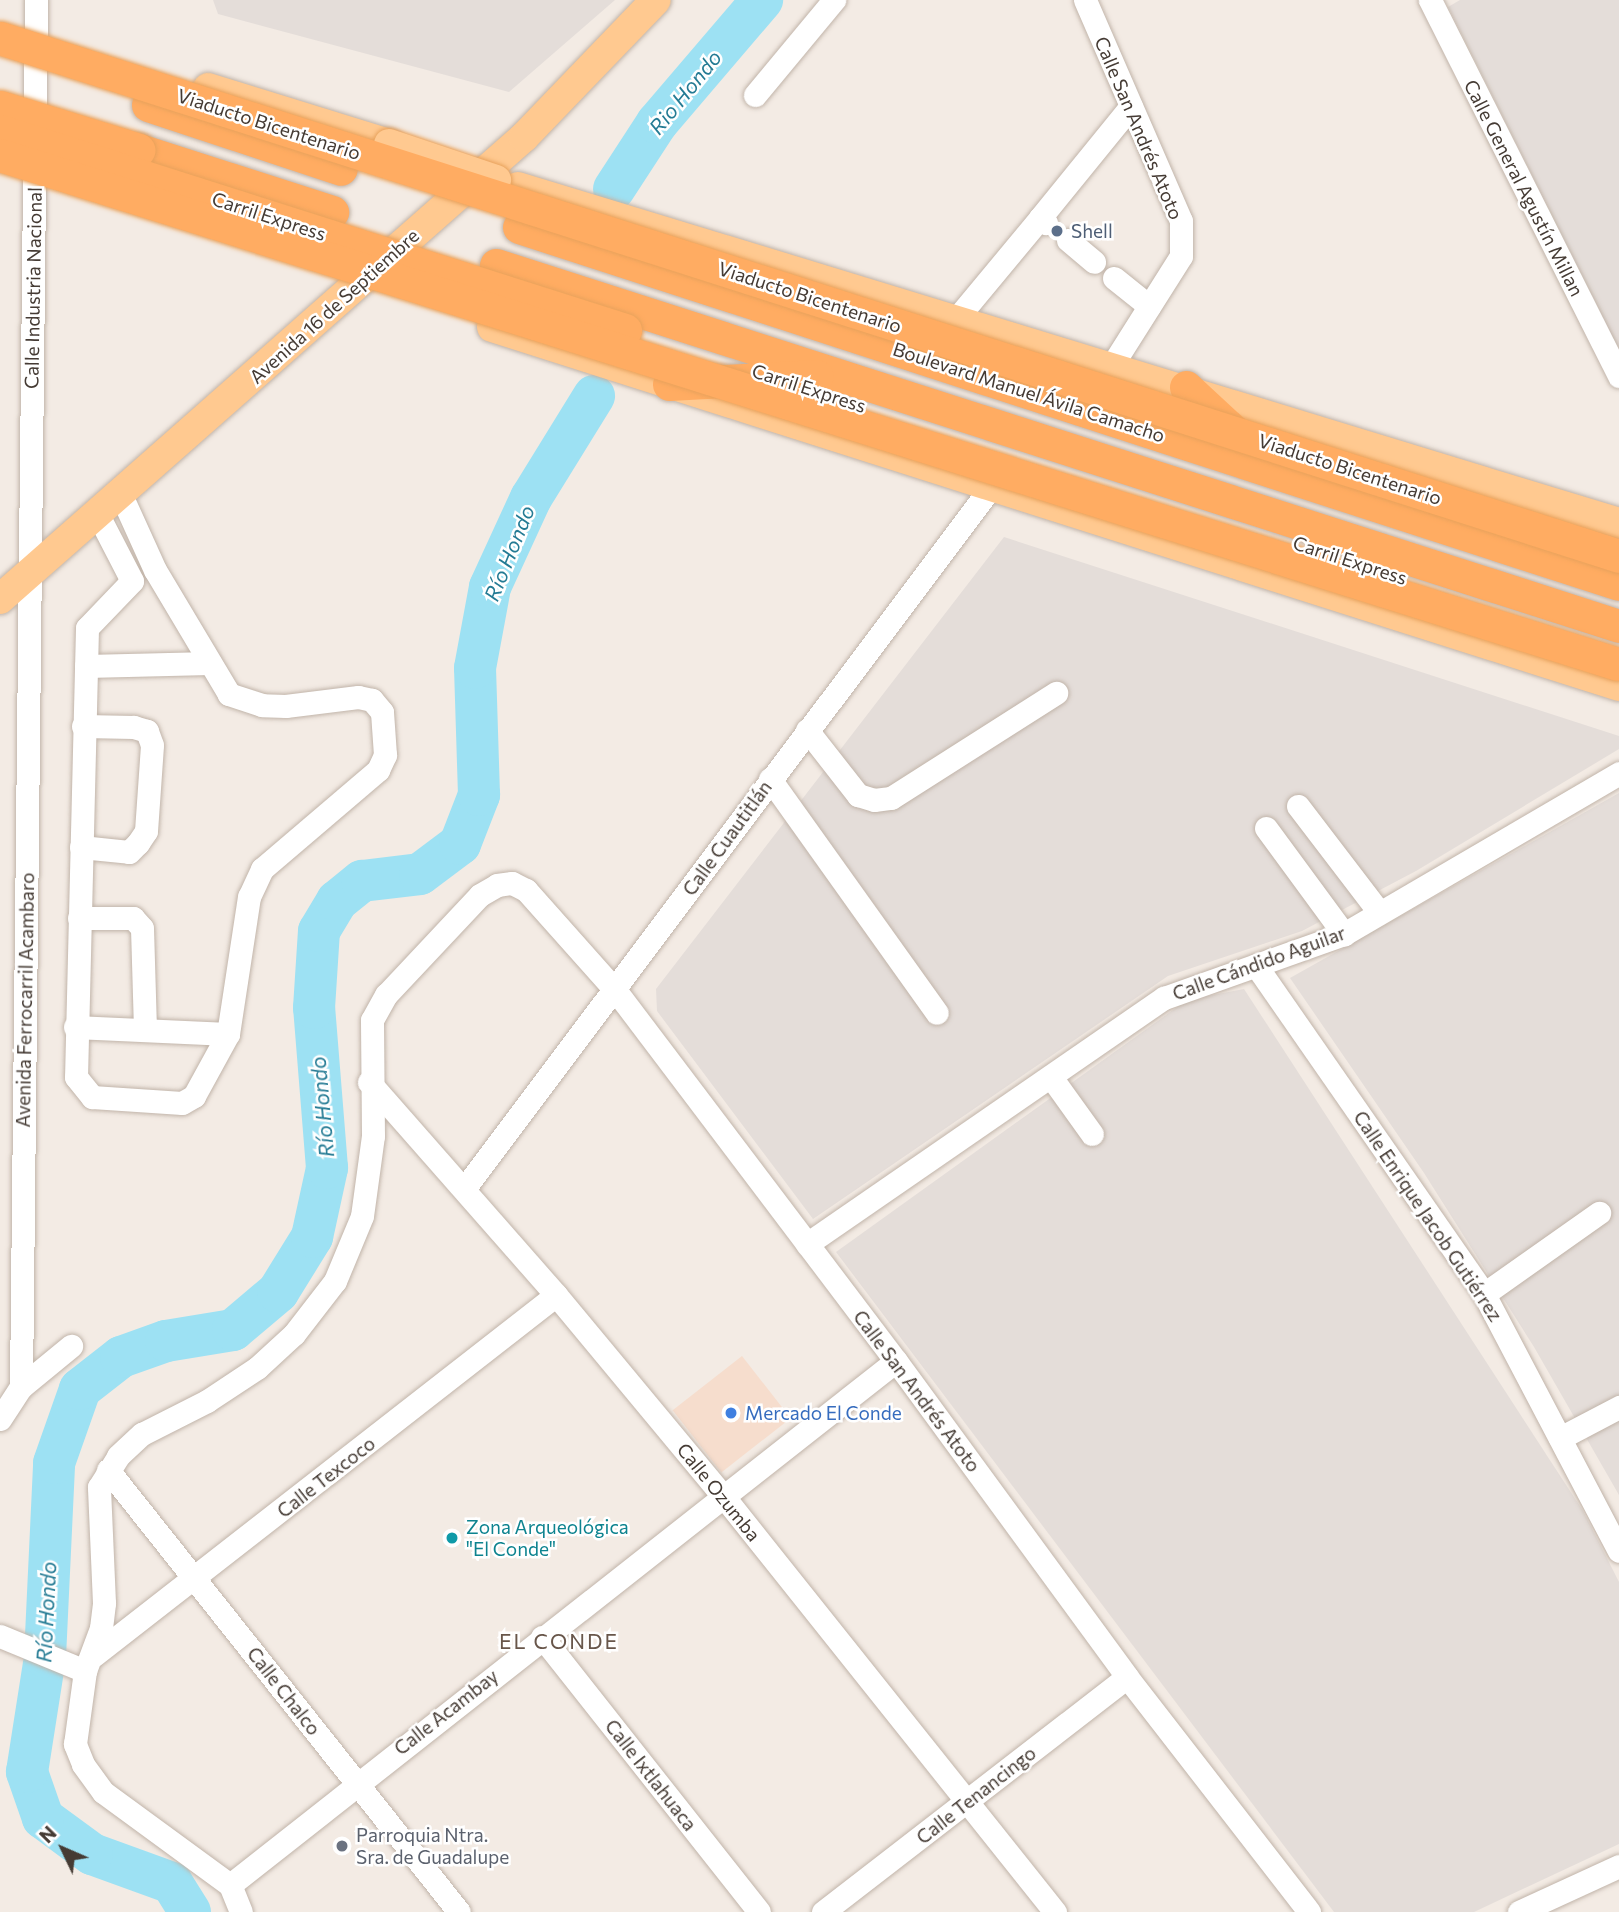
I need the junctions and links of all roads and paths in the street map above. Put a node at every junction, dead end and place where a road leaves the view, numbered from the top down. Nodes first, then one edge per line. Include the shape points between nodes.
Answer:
1 (36, 0) edge
2 (656, 0) edge
3 (834, 0) edge
4 (1085, 0) edge
5 (1430, 0) edge
6 (0, 22) edge
7 (0, 38) edge
8 (0, 58) edge
9 (755, 95) dead end
10 (1131, 106) junction
11 (0, 107) edge
12 (0, 131) edge
13 (0, 155) edge
14 (0, 170) edge
15 (1068, 240) dead end
16 (1094, 262) dead end
17 (1114, 278) dead end
18 (1149, 306) junction
19 (957, 318) junction
20 (1112, 365) junction
21 (838, 374) junction
22 (1619, 376) edge
23 (664, 382) junction
24 (1186, 387) junction
25 (1279, 474) junction
26 (991, 486) junction
27 (121, 495) junction
28 (98, 515) junction
29 (1619, 523) edge
30 (1619, 556) edge
31 (155, 570) junction
32 (30, 575) junction
33 (132, 581) junction
34 (1619, 584) edge
35 (0, 599) edge
36 (1619, 626) edge
37 (1619, 646) edge
38 (210, 663) junction
39 (1619, 665) edge
40 (86, 666) junction
41 (1619, 686) edge
42 (1056, 693) dead end
43 (83, 726) junction
44 (807, 730) junction
45 (1619, 773) edge
46 (770, 779) junction
47 (1298, 806) dead end
48 (1266, 828) dead end
49 (81, 848) junction
50 (1379, 912) junction
51 (79, 918) junction
52 (1344, 934) junction
53 (1257, 967) junction
54 (616, 991) junction
55 (937, 1013) dead end
56 (75, 1027) junction
57 (145, 1030) junction
58 (228, 1034) junction
59 (1051, 1077) junction
60 (369, 1082) junction
61 (1092, 1134) dead end
62 (464, 1189) junction
63 (1599, 1213) dead end
64 (807, 1244) junction
65 (1485, 1294) junction
66 (556, 1295) junction
67 (71, 1346) dead end
68 (896, 1361) junction
69 (21, 1387) junction
70 (1619, 1407) edge
71 (0, 1419) edge
72 (1560, 1438) junction
73 (108, 1469) junction
74 (724, 1497) junction
75 (1619, 1551) edge
76 (196, 1578) junction
77 (0, 1636) edge
78 (542, 1637) junction
79 (83, 1664) junction
80 (1127, 1677) junction
81 (355, 1782) junction
82 (967, 1802) junction
83 (1619, 1866) edge
84 (230, 1885) junction
85 (241, 1912) edge
86 (459, 1912) edge
87 (759, 1912) edge
88 (823, 1912) edge
89 (1055, 1912) edge
90 (1309, 1912) edge
91 (1519, 1912) edge

1 - 32 street, Calle Industria Nacional
2 - 27 main road, Avenida 16 de Septiembre via 524,137
3 - 9 street
4 - 10 street, Calle San Andrés Atoto
5 - 22 street, Calle General Agustín Millan
6 - 19 main road, bridge via 510,184
7 - 30 highway, Viaducto Bicentenario, bridge
8 - 25 highway, Boulevard Manuel Ávila Camacho
10 - 18 street, Calle San Andrés Atoto via 1181,220 1181,256
10 - 19 street via 1043,220
11 - 21 highway, bridge
12 - 37 highway, Carril Express, bridge
13 - 39 highway, bridge
14 - 23 main road
15 - 16 street
17 - 18 street
18 - 20 street, Calle San Andrés Atoto
19 - 20 main road
20 - 24 main road
21 - 23 highway
21 - 36 highway
23 - 26 main road
24 - 25 highway
24 - 29 main road
25 - 34 highway, Boulevard Manuel Ávila Camacho
26 - 41 main road
26 - 44 street, Calle Cuautitlán
27 - 28 main road, Avenida 16 de Septiembre
27 - 31 street
28 - 32 main road, Avenida 16 de Septiembre
28 - 33 street
31 - 33 street
31 - 38 street
32 - 35 main road, Avenida 16 de Septiembre
32 - 69 street, Avenida Ferrocarril Acambaro
33 - 40 street via 87,628
38 - 40 street
38 - 58 street via 222,687 238,700 286,706 358,697 372,700 382,712 385,755 367,783 261,869 249,897
40 - 43 street
42 - 44 street via 891,798 874,800 858,795
43 - 49 street
43 - 49 street via 134,727 147,732 152,745 146,831 138,843 129,852
44 - 46 street, Calle Cuautitlán
45 - 50 street, Calle Cándido Aguilar
46 - 54 street, Calle Cuautitlán
46 - 55 street
47 - 50 street
48 - 52 street
49 - 51 street
50 - 52 street, Calle Cándido Aguilar
51 - 56 street
51 - 57 street via 133,918 142,928
52 - 53 street, Calle Cándido Aguilar
53 - 59 street, Calle Cándido Aguilar via 1164,998
53 - 65 street, Calle Enrique Jacob Gutiérrez
54 - 60 street, Calle San Andrés Atoto via 526,890 512,883 497,885 480,895 386,995 372,1020
54 - 62 street, Calle Cuautitlán
54 - 64 street, Calle San Andrés Atoto
56 - 57 street
56 - 58 street via 76,1077 92,1097 182,1103 194,1096
57 - 58 street
59 - 61 street
59 - 64 street, Calle Cándido Aguilar
60 - 62 street, Calle Ozumba
60 - 73 street via 373,1136 362,1216 335,1281 294,1334 257,1368 207,1401 142,1434
62 - 66 street, Calle Ozumba
63 - 65 street
64 - 68 street, Calle San Andrés Atoto
65 - 72 street, Calle Enrique Jacob Gutiérrez
66 - 74 street, Calle Ozumba
66 - 76 street, Calle Texcoco
67 - 69 street
68 - 74 street, Calle Acambay
68 - 80 street, Calle San Andrés Atoto
69 - 71 street
70 - 72 street
72 - 75 street, Calle Enrique Jacob Gutiérrez
73 - 76 street, Calle Chalco
73 - 79 street via 99,1487 104,1603
74 - 78 street, Calle Acambay
74 - 82 street, Calle Ozumba
76 - 79 street, Calle Texcoco
76 - 81 street, Calle Chalco
77 - 79 street
78 - 81 street, Calle Acambay
78 - 87 street, Calle Ixtlahuaca
79 - 84 street via 75,1744 83,1765 103,1792 133,1818
80 - 82 street, Calle Tenancingo
80 - 90 street, Calle San Andrés Atoto
81 - 84 street, Calle Acambay
81 - 86 street, Calle Chalco
82 - 88 street, Calle Tenancingo
82 - 89 street, Calle Ozumba
83 - 91 street
84 - 85 street

